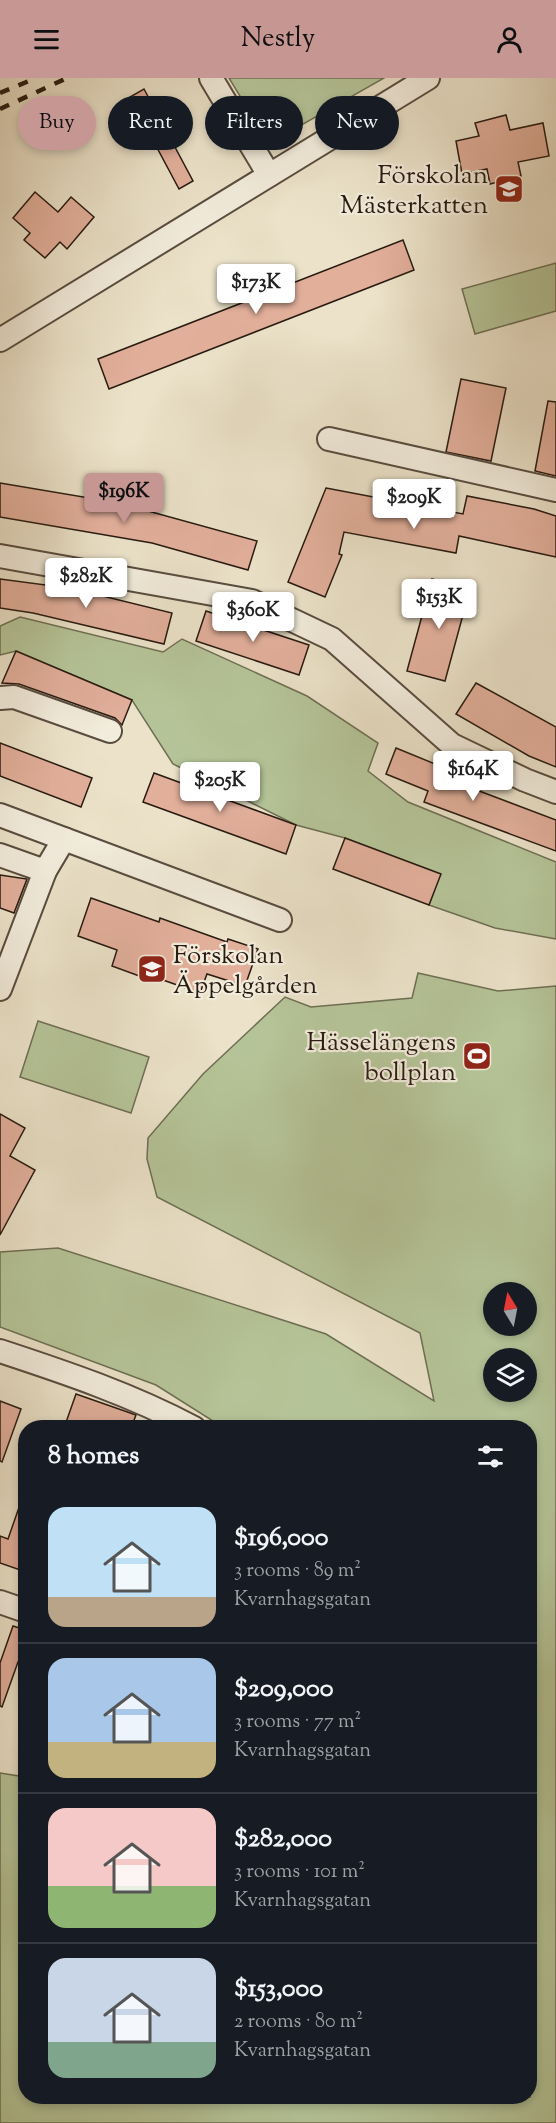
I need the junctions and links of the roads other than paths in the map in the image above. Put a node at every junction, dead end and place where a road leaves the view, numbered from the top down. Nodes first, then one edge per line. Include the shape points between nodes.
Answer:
1 (211, 78) edge
2 (428, 78) edge
3 (269, 175) junction
4 (0, 340) edge
5 (329, 439) dead end
6 (556, 490) edge
7 (0, 556) edge
8 (0, 698) edge
9 (110, 731) dead end
10 (556, 792) edge
11 (0, 814) edge
12 (64, 839) junction
13 (0, 855) edge
14 (45, 871) junction
15 (280, 920) dead end
16 (0, 989) edge
17 (0, 1351) edge
18 (179, 1420) edge
19 (0, 1602) edge
20 (18, 1608) edge

1 - 3 street
2 - 3 street
3 - 4 street
5 - 6 street
7 - 10 street via 252,601 332,639 452,745
8 - 9 street via 14,697
11 - 12 street
12 - 14 street
12 - 15 street
13 - 14 street
14 - 16 street
17 - 18 street via 78,1376
19 - 20 street

